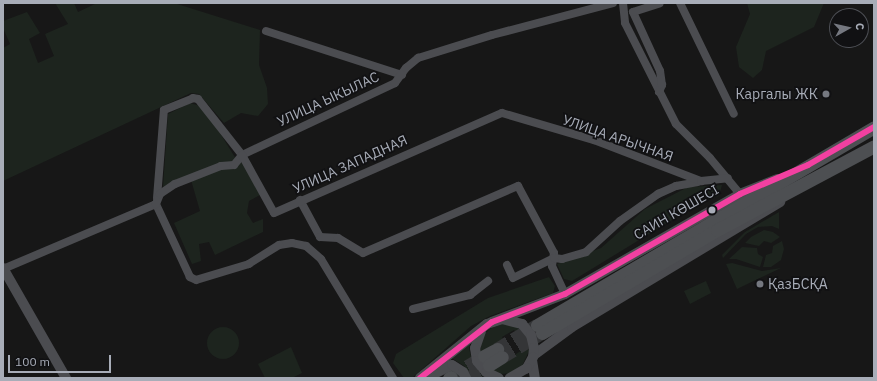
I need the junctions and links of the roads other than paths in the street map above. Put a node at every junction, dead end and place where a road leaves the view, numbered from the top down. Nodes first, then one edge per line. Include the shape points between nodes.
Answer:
1 (613, 3) edge
2 (624, 3) edge
3 (660, 3) edge
4 (680, 3) edge
5 (266, 31) dead end
6 (402, 75) junction
7 (659, 92) junction
8 (499, 114) joint
9 (734, 114) dead end
10 (874, 127) edge
11 (873, 147) edge
12 (242, 155) junction
13 (795, 172) junction
14 (728, 178) junction
15 (814, 178) junction
16 (701, 181) junction
17 (740, 194) junction
18 (300, 200) junction
19 (156, 204) junction
20 (554, 258) junction
21 (507, 265) dead end
22 (3, 269) edge
23 (488, 281) dead end
24 (565, 294) junction
25 (413, 309) dead end
26 (488, 325) junction
27 (500, 353) tunnel mouth
28 (533, 357) junction
29 (487, 361) tunnel mouth
30 (66, 378) edge
31 (393, 378) edge
32 (420, 378) edge
33 (427, 378) edge
34 (466, 378) edge
35 (499, 378) edge
36 (510, 378) edge
37 (534, 378) edge

1 - 6 street, УЛИЦА ЫКЫЛАС via 429,54 412,63
2 - 7 street via 625,23
3 - 7 street via 633,12 660,71 662,85
4 - 9 street
5 - 6 street
6 - 12 street, УЛИЦА ЫКЫЛАС via 395,83
7 - 14 street via 676,124
8 - 16 street, УЛИЦА АРЫЧНАЯ via 594,140
8 - 18 street, УЛИЦА ЗАПАДНАЯ
10 - 13 main road, САИН КӨШЕСІ
11 - 15 main road
12 - 18 street, УЛИЦА ЗАПАДНАЯ via 271,211 274,213
12 - 19 street, УЛИЦА ЫКЫЛАС via 234,165 221,166 166,189 160,194
12 - 19 street via 198,99 193,98 164,110
13 - 15 main road via 540,329
13 - 17 street, САИН КӨШЕСІ
14 - 16 street, УЛИЦА АРЫЧНАЯ
14 - 17 street
15 - 28 street via 737,230 572,328
16 - 20 street via 676,186 658,194 620,222 586,252 562,259
17 - 24 street, САИН КӨШЕСІ
18 - 20 street via 320,237 338,238 363,253 518,186
19 - 22 street
19 - 31 street via 190,277 196,280 249,264 279,245 292,243 306,246 321,259
20 - 21 street via 513,278
20 - 24 street via 552,266
22 - 30 street
23 - 25 street via 470,295
24 - 26 street, САИН КӨШЕСІ
26 - 28 street via 507,319 522,324 531,334
26 - 32 street, САИН КӨШЕСІ
26 - 35 street via 476,342 477,360 486,372
27 - 29 main road
28 - 36 street via 524,372
28 - 37 street
33 - 34 street via 441,368 452,366 463,372

